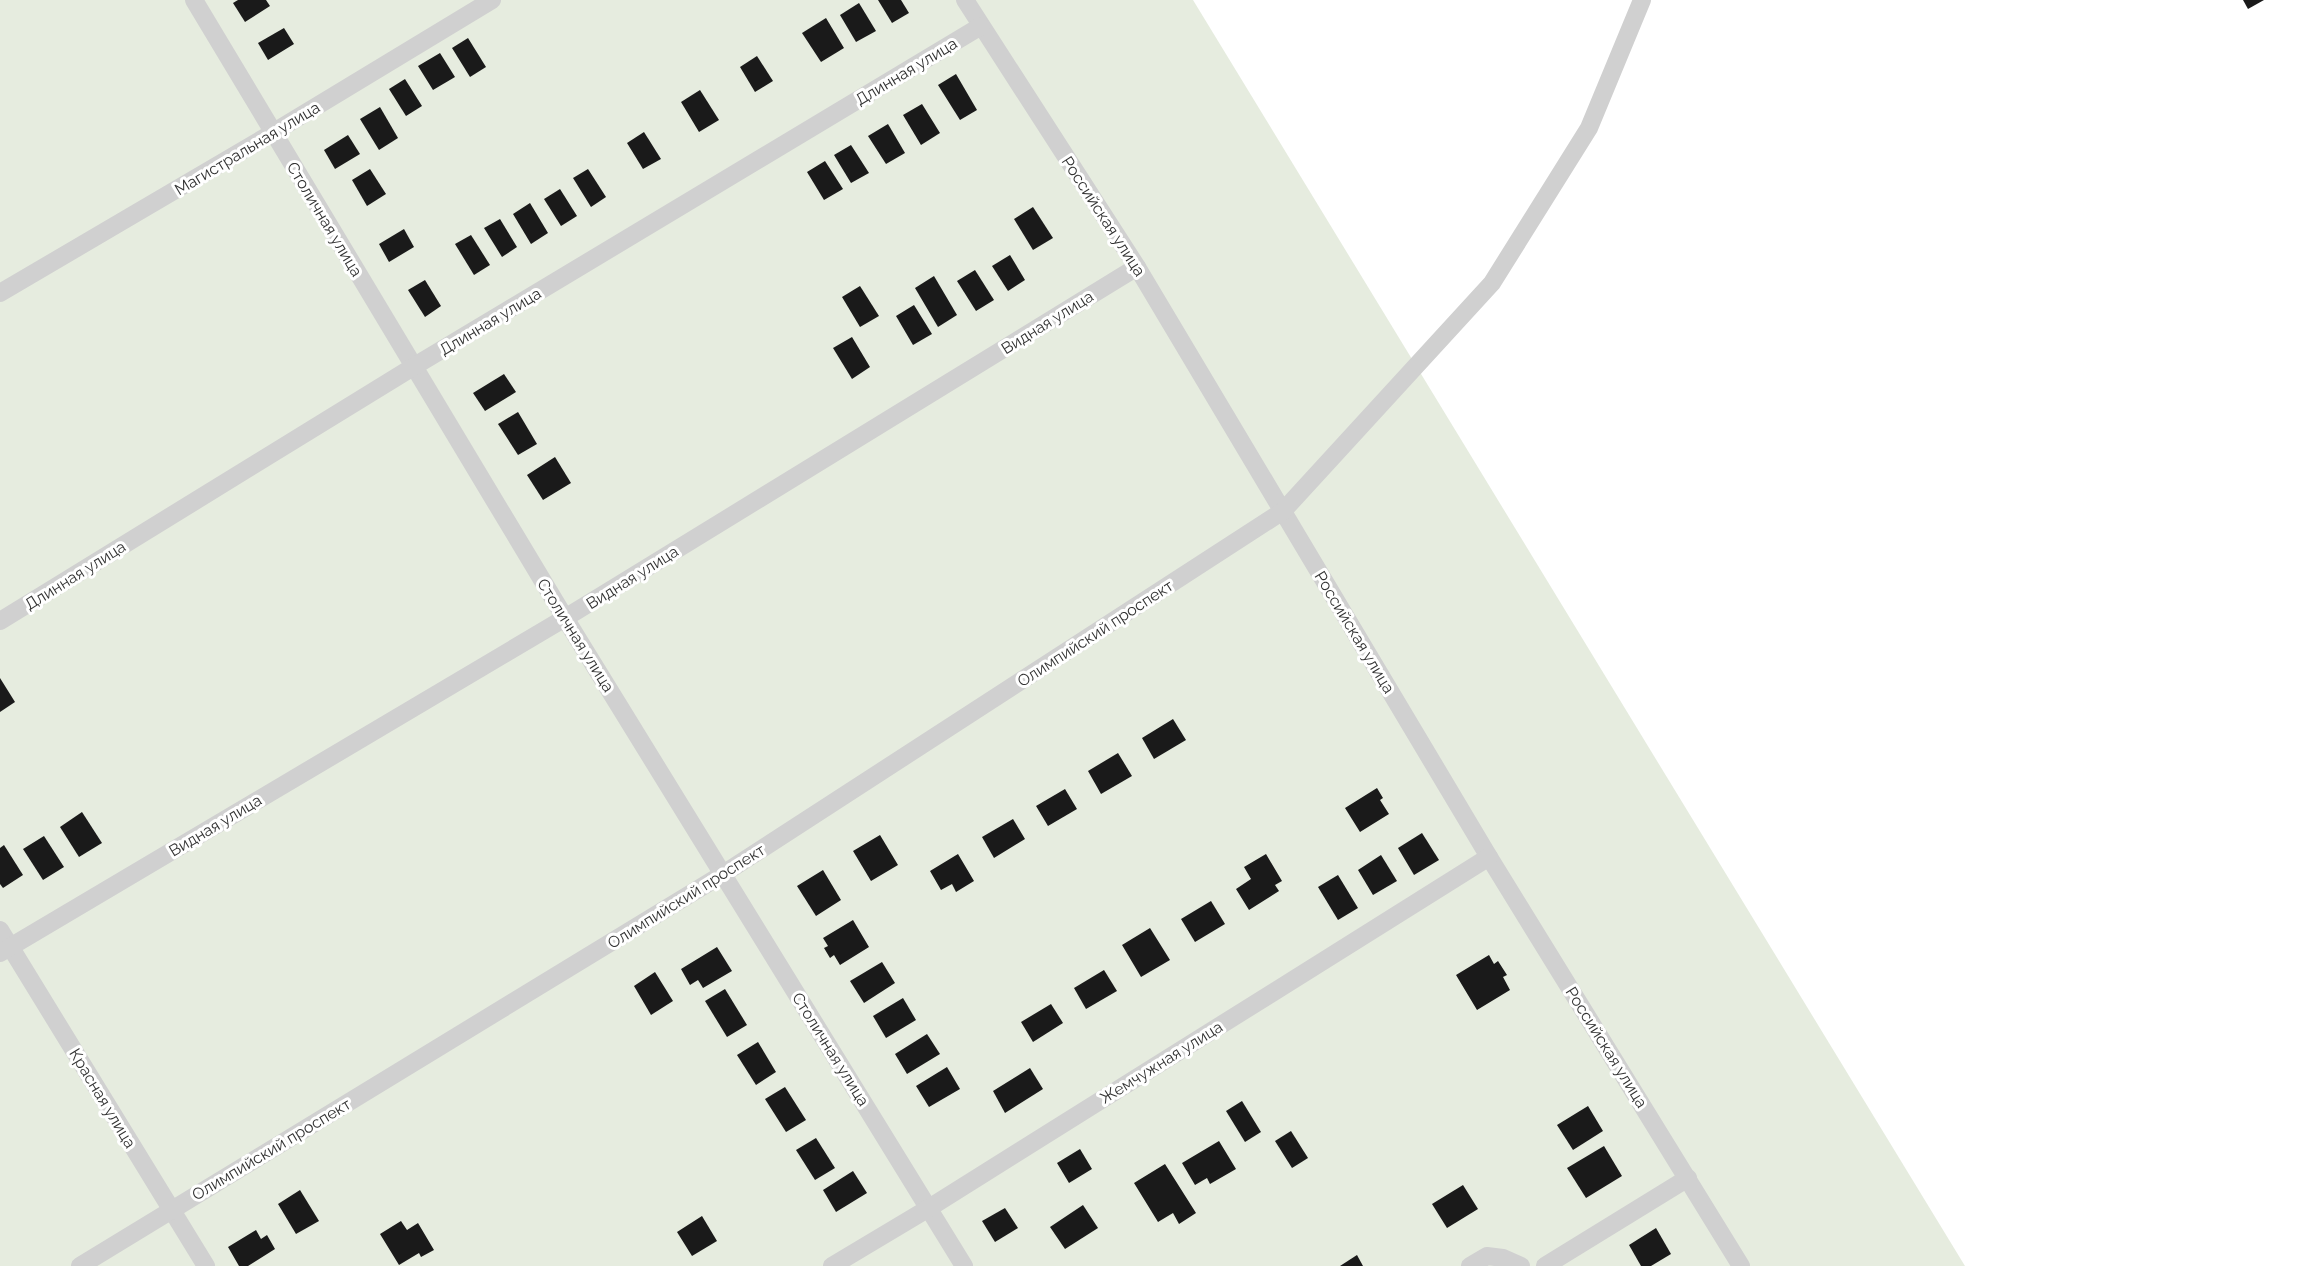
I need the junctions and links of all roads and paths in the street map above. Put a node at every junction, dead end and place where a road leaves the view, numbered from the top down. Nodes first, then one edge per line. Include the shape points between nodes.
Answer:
1 (194, 0) edge
2 (492, 0) edge
3 (965, 0) edge
4 (1642, 0) edge
5 (981, 26) junction
6 (274, 132) junction
7 (1137, 267) junction
8 (0, 293) edge
9 (413, 367) junction
10 (1283, 511) junction
11 (565, 618) junction
12 (0, 621) edge
13 (1489, 857) junction
14 (723, 874) junction
15 (0, 930) edge
16 (5, 950) edge
17 (1688, 1178) junction
18 (929, 1208) junction
19 (171, 1210) junction
20 (80, 1266) edge
21 (206, 1266) edge
22 (832, 1266) edge
23 (964, 1266) edge
24 (1470, 1266) edge
25 (1521, 1266) edge
26 (1545, 1266) edge
27 (1741, 1266) edge

1 - 6 street, Столичная улица
2 - 6 street, Магистральная улица
3 - 5 street, Российская улица
4 - 10 street, Олимпийский проспект via 1589,128 1492,283
5 - 7 street, Российская улица
5 - 9 street, Длинная улица
6 - 8 street, Магистральная улица
6 - 9 street, Столичная улица
7 - 10 street, Российская улица
7 - 11 street, Видная улица
9 - 11 street, Столичная улица
9 - 12 street, Длинная улица
10 - 13 street, Российская улица
10 - 14 street, Олимпийский проспект
11 - 14 street, Столичная улица
11 - 16 street, Видная улица
13 - 17 street, Российская улица
13 - 18 street, Жемчужная улица
14 - 18 street, Столичная улица
14 - 19 street, Олимпийский проспект
15 - 16 street, Красная улица
16 - 19 street, Красная улица
17 - 26 street
17 - 27 street, Российская улица
18 - 22 street, Жемчужная улица
18 - 23 street, Столичная улица
19 - 20 street, Олимпийский проспект
19 - 21 street, Красная улица
24 - 25 street via 1486,1256

